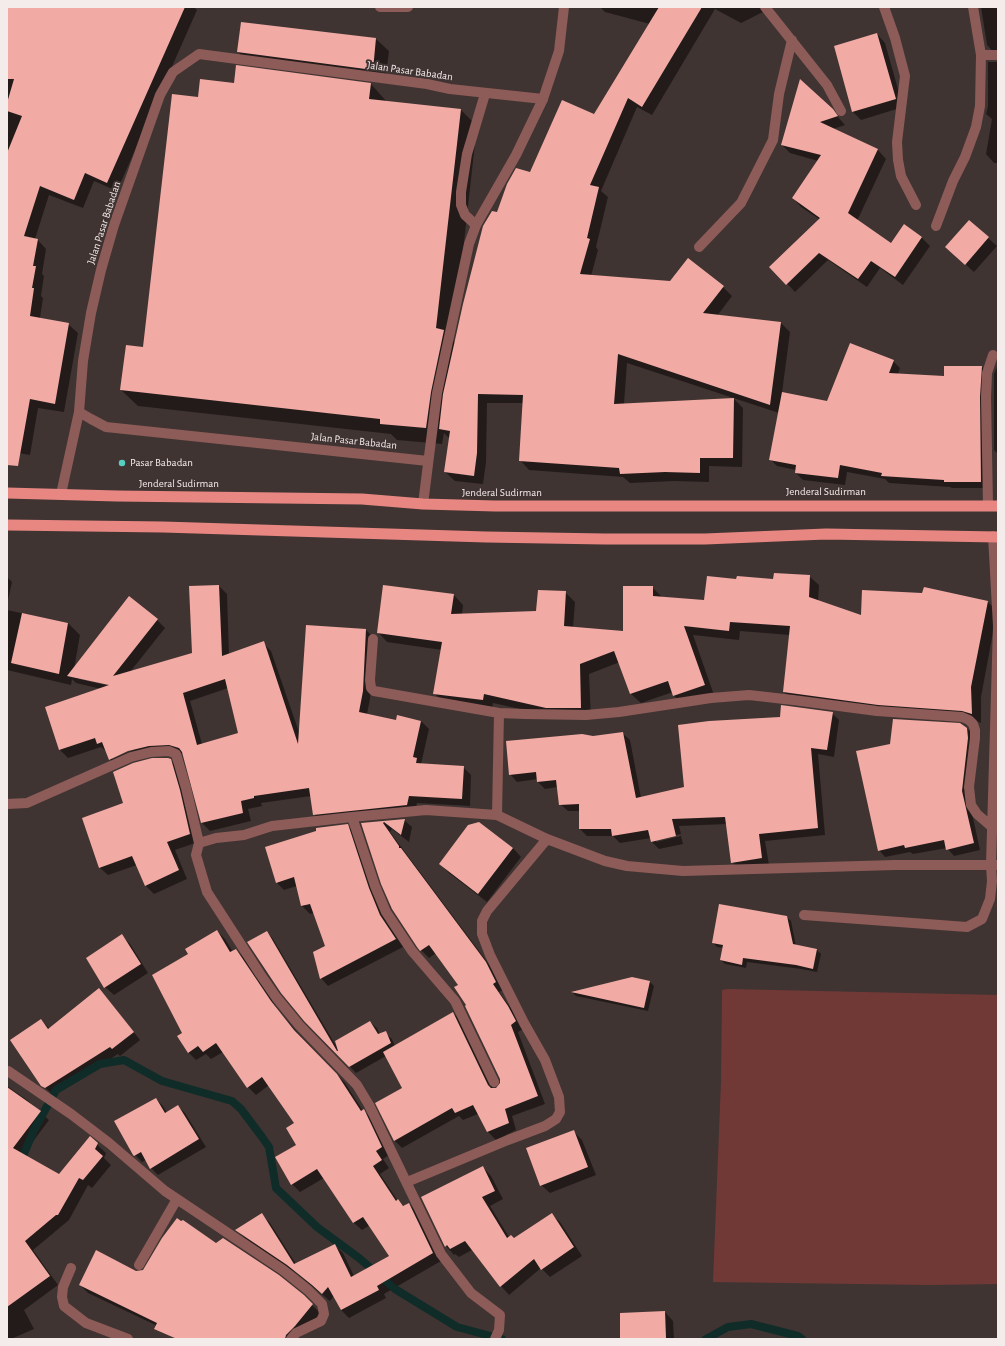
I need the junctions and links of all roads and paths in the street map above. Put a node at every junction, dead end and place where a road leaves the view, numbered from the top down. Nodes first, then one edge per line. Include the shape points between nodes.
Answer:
1 (380, 7) edge
2 (408, 7) edge
3 (564, 7) edge
4 (765, 7) edge
5 (884, 7) edge
6 (973, 7) edge
7 (792, 40) junction
8 (981, 55) junction
9 (998, 55) edge
10 (485, 94) junction
11 (543, 99) junction
12 (841, 112) dead end
13 (916, 205) dead end
14 (476, 225) junction
15 (936, 226) dead end
16 (699, 247) dead end
17 (993, 354) dead end
18 (79, 412) junction
19 (428, 461) junction
20 (7, 493) edge
21 (61, 494) junction
22 (423, 504) junction
23 (993, 506) edge
24 (7, 525) edge
25 (996, 536) edge
26 (373, 639) dead end
27 (498, 713) junction
28 (7, 804) edge
29 (497, 815) junction
30 (352, 817) junction
31 (992, 827) junction
32 (547, 840) junction
33 (199, 843) junction
34 (995, 865) edge
35 (994, 900) edge
36 (804, 915) dead end
37 (8, 1071) edge
38 (494, 1082) dead end
39 (407, 1182) junction
40 (177, 1199) junction
41 (139, 1265) dead end
42 (71, 1268) dead end
43 (497, 1335) edge
44 (128, 1339) edge
45 (292, 1339) edge

1 - 2 street
3 - 11 street via 559,50
4 - 7 street
5 - 13 street via 905,76 897,142 898,160 901,176
6 - 8 street
7 - 12 street via 827,84
7 - 16 street via 778,94 773,140 741,203
8 - 9 street
8 - 15 street via 980,106 976,127
10 - 11 street, Jalan Pasar Babadan
10 - 14 street via 467,154 461,192 461,205 465,215
10 - 18 street, Jalan Pasar Babadan via 199,54 173,72 160,95 114,225 101,270 83,361
11 - 14 street via 516,156
14 - 19 street via 462,273 437,393
17 - 23 street via 987,373 986,397
18 - 19 street, Jalan Pasar Babadan via 106,427
18 - 21 street
19 - 22 street
20 - 21 highway, Jenderal Sudirman
21 - 22 highway, Jenderal Sudirman via 362,499
22 - 23 highway, Jenderal Sudirman
24 - 25 highway via 605,540 826,534
25 - 31 street via 998,626
26 - 27 street via 370,680 371,688 377,693
27 - 29 street
27 - 31 street via 586,715 749,695 877,711 962,717 973,724 975,730 970,805
28 - 33 street via 28,803 136,756 169,751 176,754
29 - 30 street via 426,810
29 - 32 street
30 - 33 street via 272,826 244,835
30 - 38 street via 386,912 412,951 455,1001
31 - 34 street
32 - 34 street via 605,861 627,866 683,870
32 - 39 street via 487,912 482,921 482,934 524,1023 545,1060 559,1097 560,1112 556,1119 545,1126
33 - 39 street via 196,855 202,881 211,899 276,997 299,1025 357,1085
34 - 35 street via 992,881
35 - 36 street via 982,919 967,928
37 - 40 street via 72,1114
39 - 43 street via 441,1254 471,1293 500,1315
40 - 41 street
40 - 45 street via 284,1270 322,1304 324,1314 321,1321 296,1333
42 - 44 street via 63,1287 64,1306 86,1323

